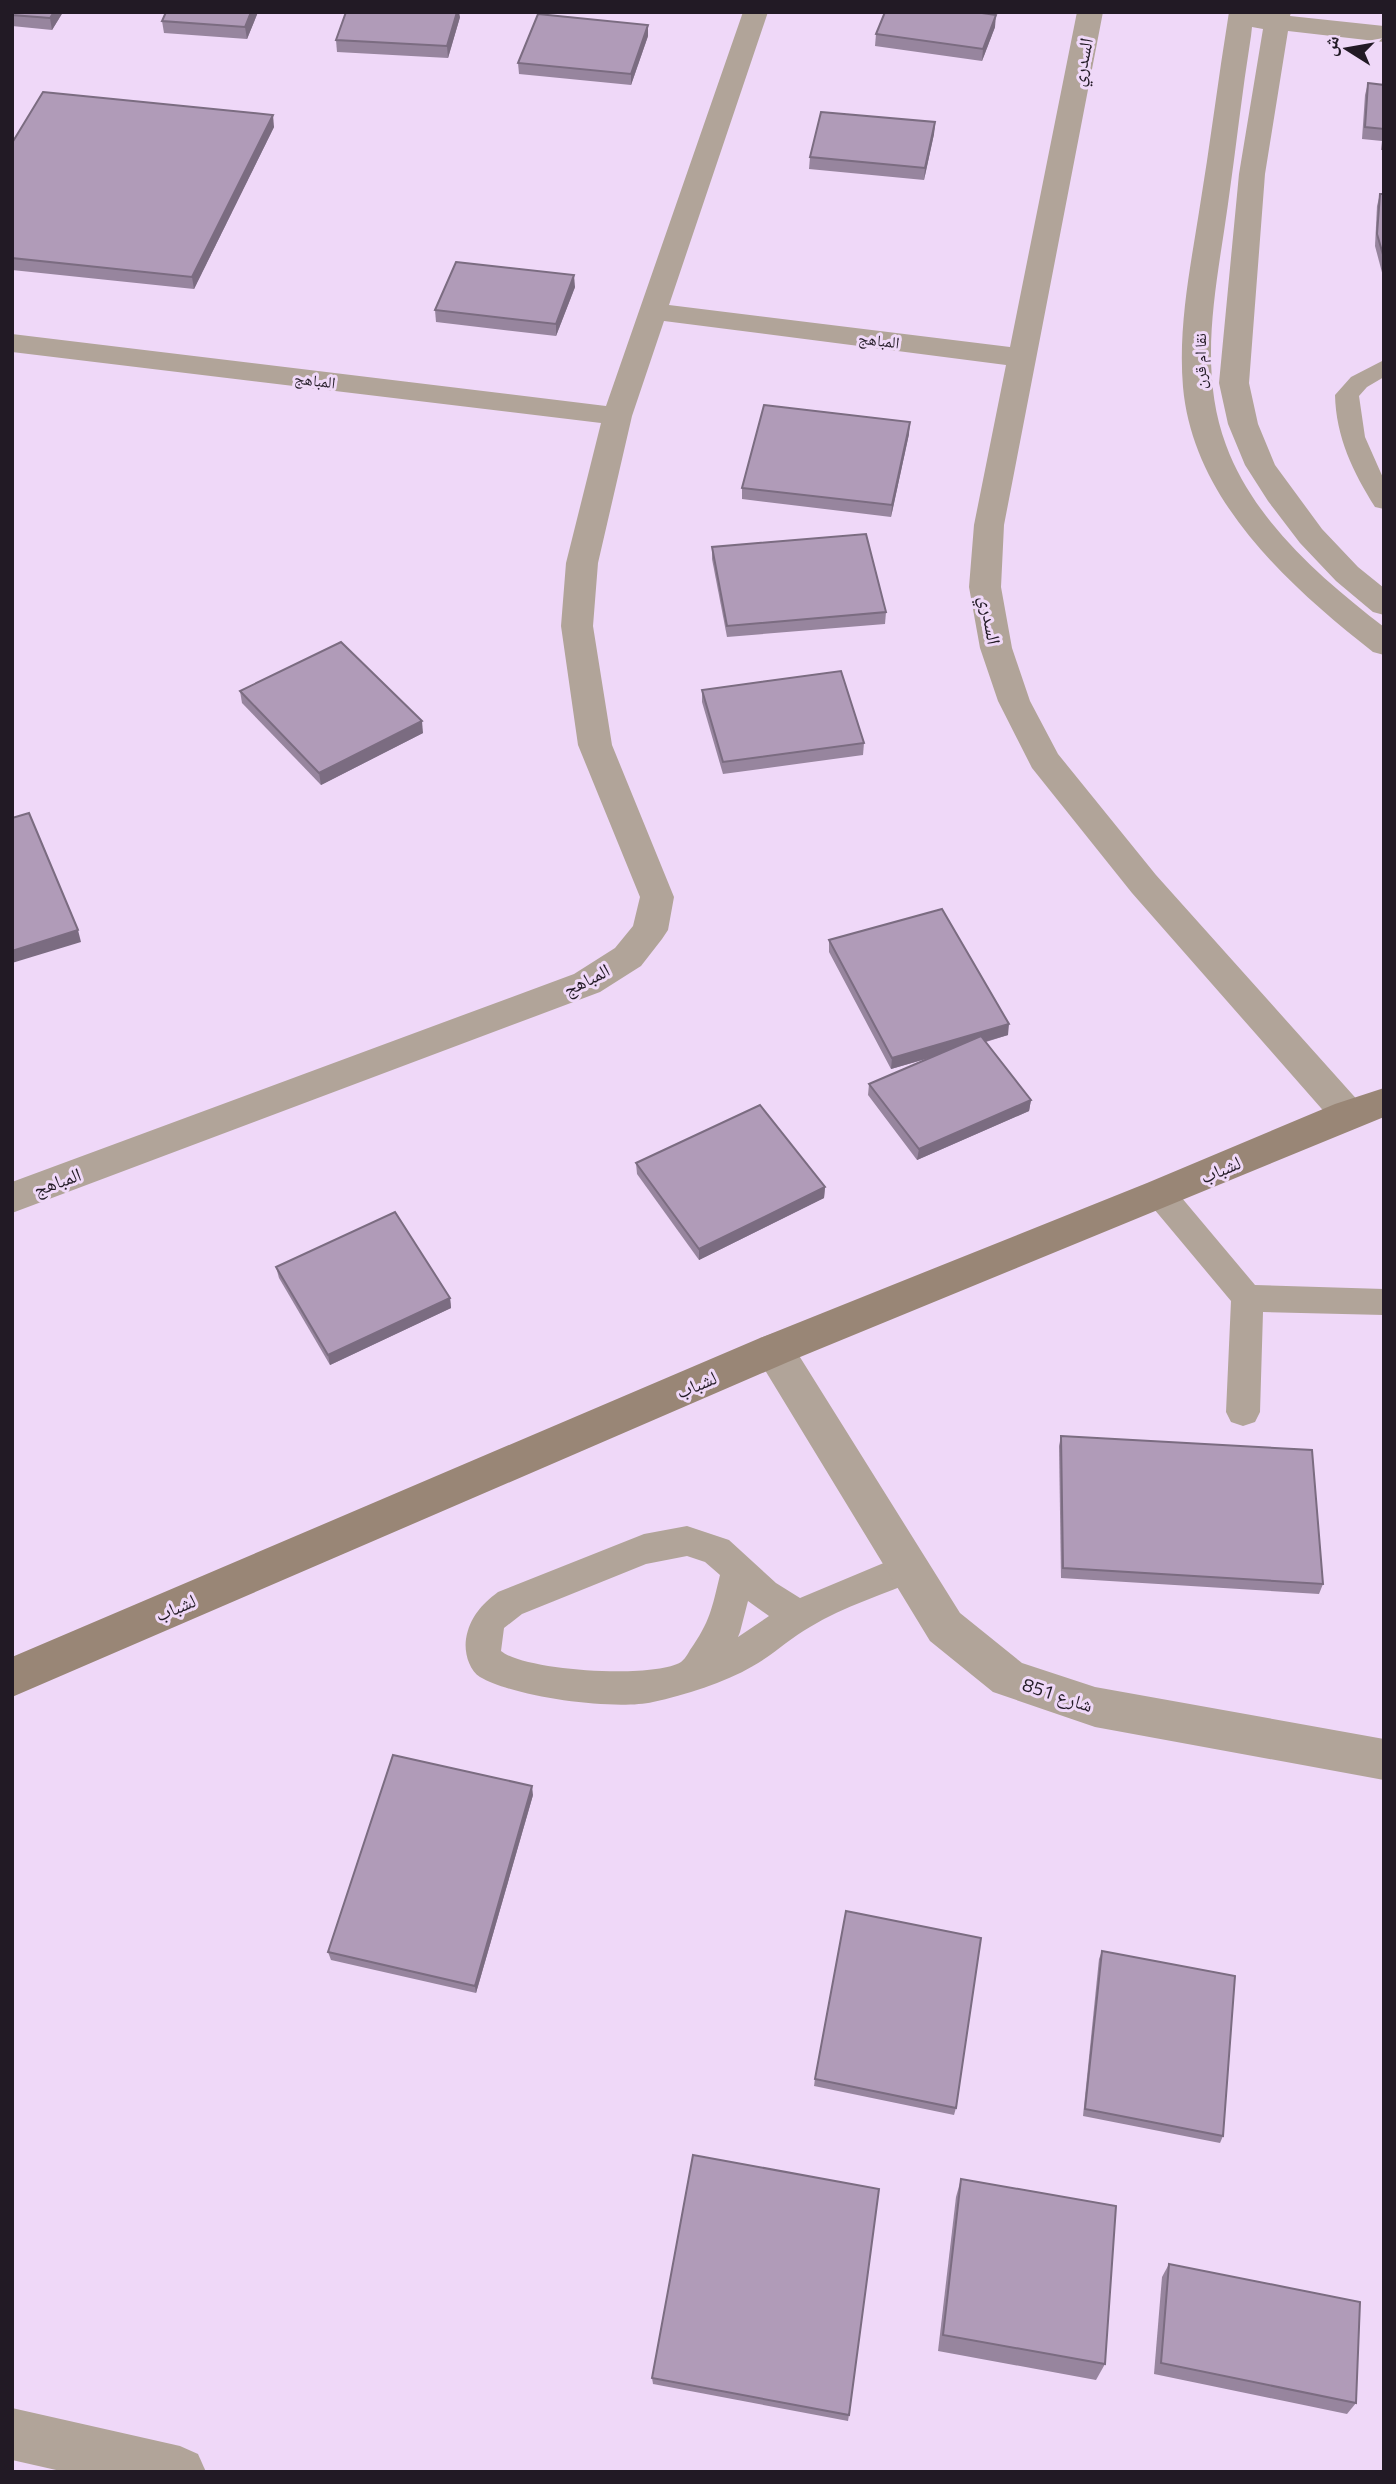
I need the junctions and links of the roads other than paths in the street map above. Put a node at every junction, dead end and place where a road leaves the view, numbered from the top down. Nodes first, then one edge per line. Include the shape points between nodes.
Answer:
1 (755, 12) edge
2 (1090, 12) edge
3 (1332, 12) edge
4 (1241, 16) edge
5 (1384, 17) edge
6 (1278, 18) edge
7 (1384, 34) edge
8 (651, 311) junction
9 (12, 343) edge
10 (1024, 358) junction
11 (1384, 367) edge
12 (617, 416) junction
13 (1384, 501) edge
14 (1384, 605) edge
15 (1384, 645) edge
16 (1366, 1108) edge
17 (1160, 1194) junction
18 (12, 1198) edge
19 (1247, 1298) junction
20 (1384, 1302) edge
21 (774, 1350) junction
22 (1243, 1412) dead end
23 (909, 1567) junction
24 (738, 1572) junction
25 (798, 1615) junction
26 (693, 1675) junction
27 (12, 1676) edge
28 (1384, 1760) edge
29 (12, 2434) edge
30 (180, 2472) edge

1 - 8 street, المباهج
2 - 10 street, السدري
3 - 5 street
4 - 6 street
4 - 15 street, نقا ام قرن via 1205,270 1196,365 1201,412 1230,483 1268,539 1322,594
6 - 7 street
6 - 14 street, نقا ام قرن via 1252,174 1234,383 1243,424 1279,495 1347,574
8 - 10 street, المباهج
8 - 12 street, المباهج
9 - 12 street, المباهج
10 - 16 street, السدري via 989,525 985,587 996,648 1014,701 1044,760 1136,873
11 - 13 lane via 1347,395 1347,418 1367,475
12 - 18 street, المباهج via 582,563 577,626 595,745 657,897 650,930 628,957 587,983
16 - 17 street, لشباب
17 - 19 lane
17 - 21 street, لشباب
19 - 20 lane
19 - 22 lane
21 - 23 street, شارع 851
21 - 27 street, لشباب
23 - 25 lane
23 - 28 street, شارع 851 via 946,1627 1008,1678 1095,1707
24 - 25 lane
24 - 26 lane via 723,1632
24 - 26 lane via 717,1551 702,1544 687,1541 644,1549 510,1603 492,1617 483,1643 484,1656 491,1665 527,1678 604,1688 650,1687
25 - 26 lane via 739,1656
29 - 30 street

